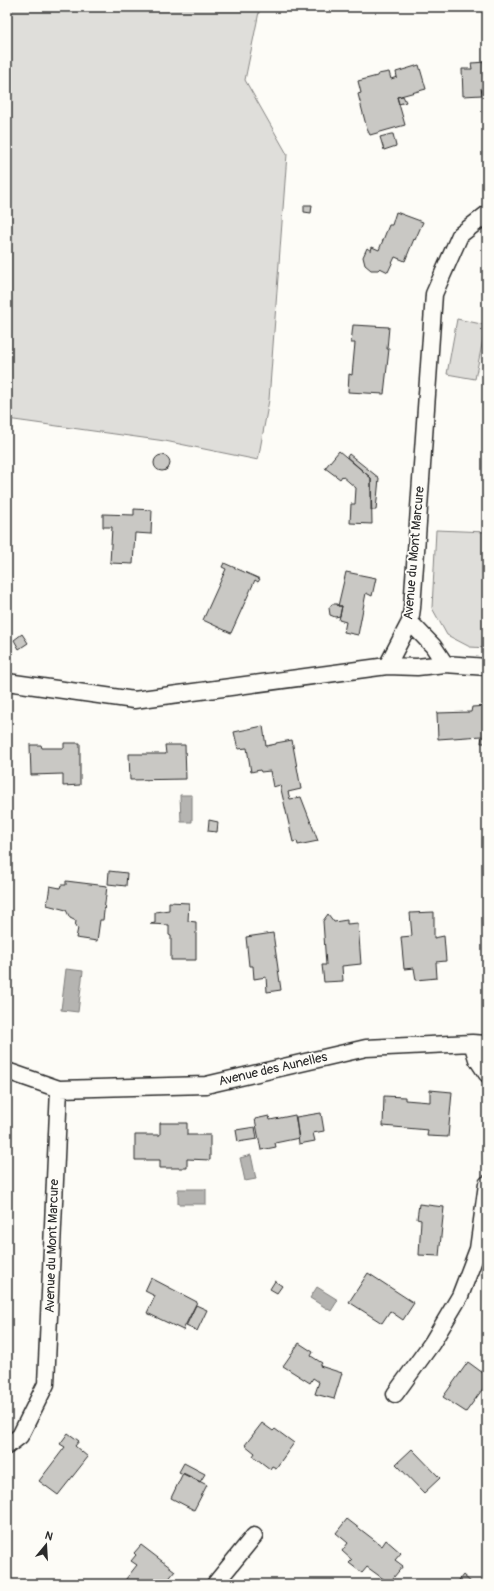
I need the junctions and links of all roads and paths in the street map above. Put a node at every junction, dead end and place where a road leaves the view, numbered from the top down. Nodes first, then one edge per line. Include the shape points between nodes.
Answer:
1 (487, 214) edge
2 (410, 622) junction
3 (445, 664) junction
4 (387, 666) junction
5 (487, 667) edge
6 (7, 682) edge
7 (479, 1044) edge
8 (7, 1071) edge
9 (487, 1074) edge
10 (59, 1089) junction
11 (487, 1184) edge
12 (395, 1394) dead end
13 (7, 1446) edge
14 (254, 1536) dead end
15 (215, 1584) edge

1 - 2 street, Avenue du Mont Marcure via 460,235 434,294
2 - 3 street via 433,646
2 - 4 street, Avenue du Mont Marcure
3 - 4 street via 417,667
3 - 5 street
4 - 6 street via 134,700
7 - 9 street via 477,1059
7 - 10 street, Avenue des Aunelles via 366,1048 206,1085
8 - 10 street
10 - 13 street, Avenue du Mont Marcure via 46,1384 20,1436
11 - 12 street via 478,1249 460,1296 432,1343
14 - 15 street

